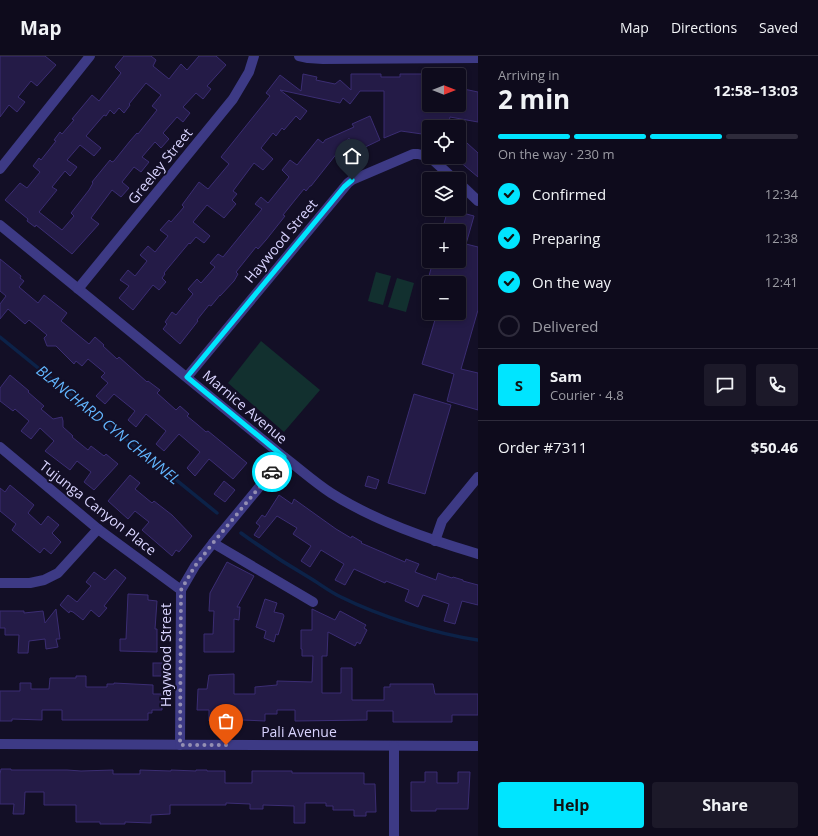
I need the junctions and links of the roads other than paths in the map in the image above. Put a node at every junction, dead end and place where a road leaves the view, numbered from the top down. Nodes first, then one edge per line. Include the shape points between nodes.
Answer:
1 (90, 56) edge
2 (254, 56) edge
3 (299, 56) edge
4 (478, 58) edge
5 (0, 168) edge
6 (446, 172) edge
7 (466, 190) edge
8 (478, 201) edge
9 (0, 225) edge
10 (78, 289) junction
11 (187, 377) junction
12 (0, 447) edge
13 (284, 457) junction
14 (478, 477) edge
15 (98, 529) junction
16 (434, 541) junction
17 (213, 543) junction
18 (478, 554) edge
19 (0, 583) edge
20 (181, 590) junction
21 (313, 602) dead end
22 (0, 744) edge
23 (180, 745) junction
24 (394, 746) junction
25 (478, 746) edge
26 (394, 836) edge

1 - 5 street
2 - 10 street, Greeley Street via 246,78 233,99
3 - 4 street via 322,59
6 - 11 street, Haywood Street via 426,156 413,154 352,180
7 - 8 street
9 - 10 street, Marnice Avenue
10 - 11 street, Marnice Avenue
11 - 13 street, Marnice Avenue
12 - 15 street, Tujunga Canyon Place
13 - 16 street, Marnice Avenue via 350,504
13 - 17 street, Haywood Street
14 - 16 street via 442,521
15 - 19 street via 58,573 30,583
15 - 20 street, Tujunga Canyon Place
16 - 18 street, Marnice Avenue
17 - 20 street, Haywood Street
17 - 21 street
20 - 23 street, Haywood Street
22 - 23 street, Pali Avenue
23 - 24 street, Pali Avenue
24 - 25 street, Pali Avenue
24 - 26 street

